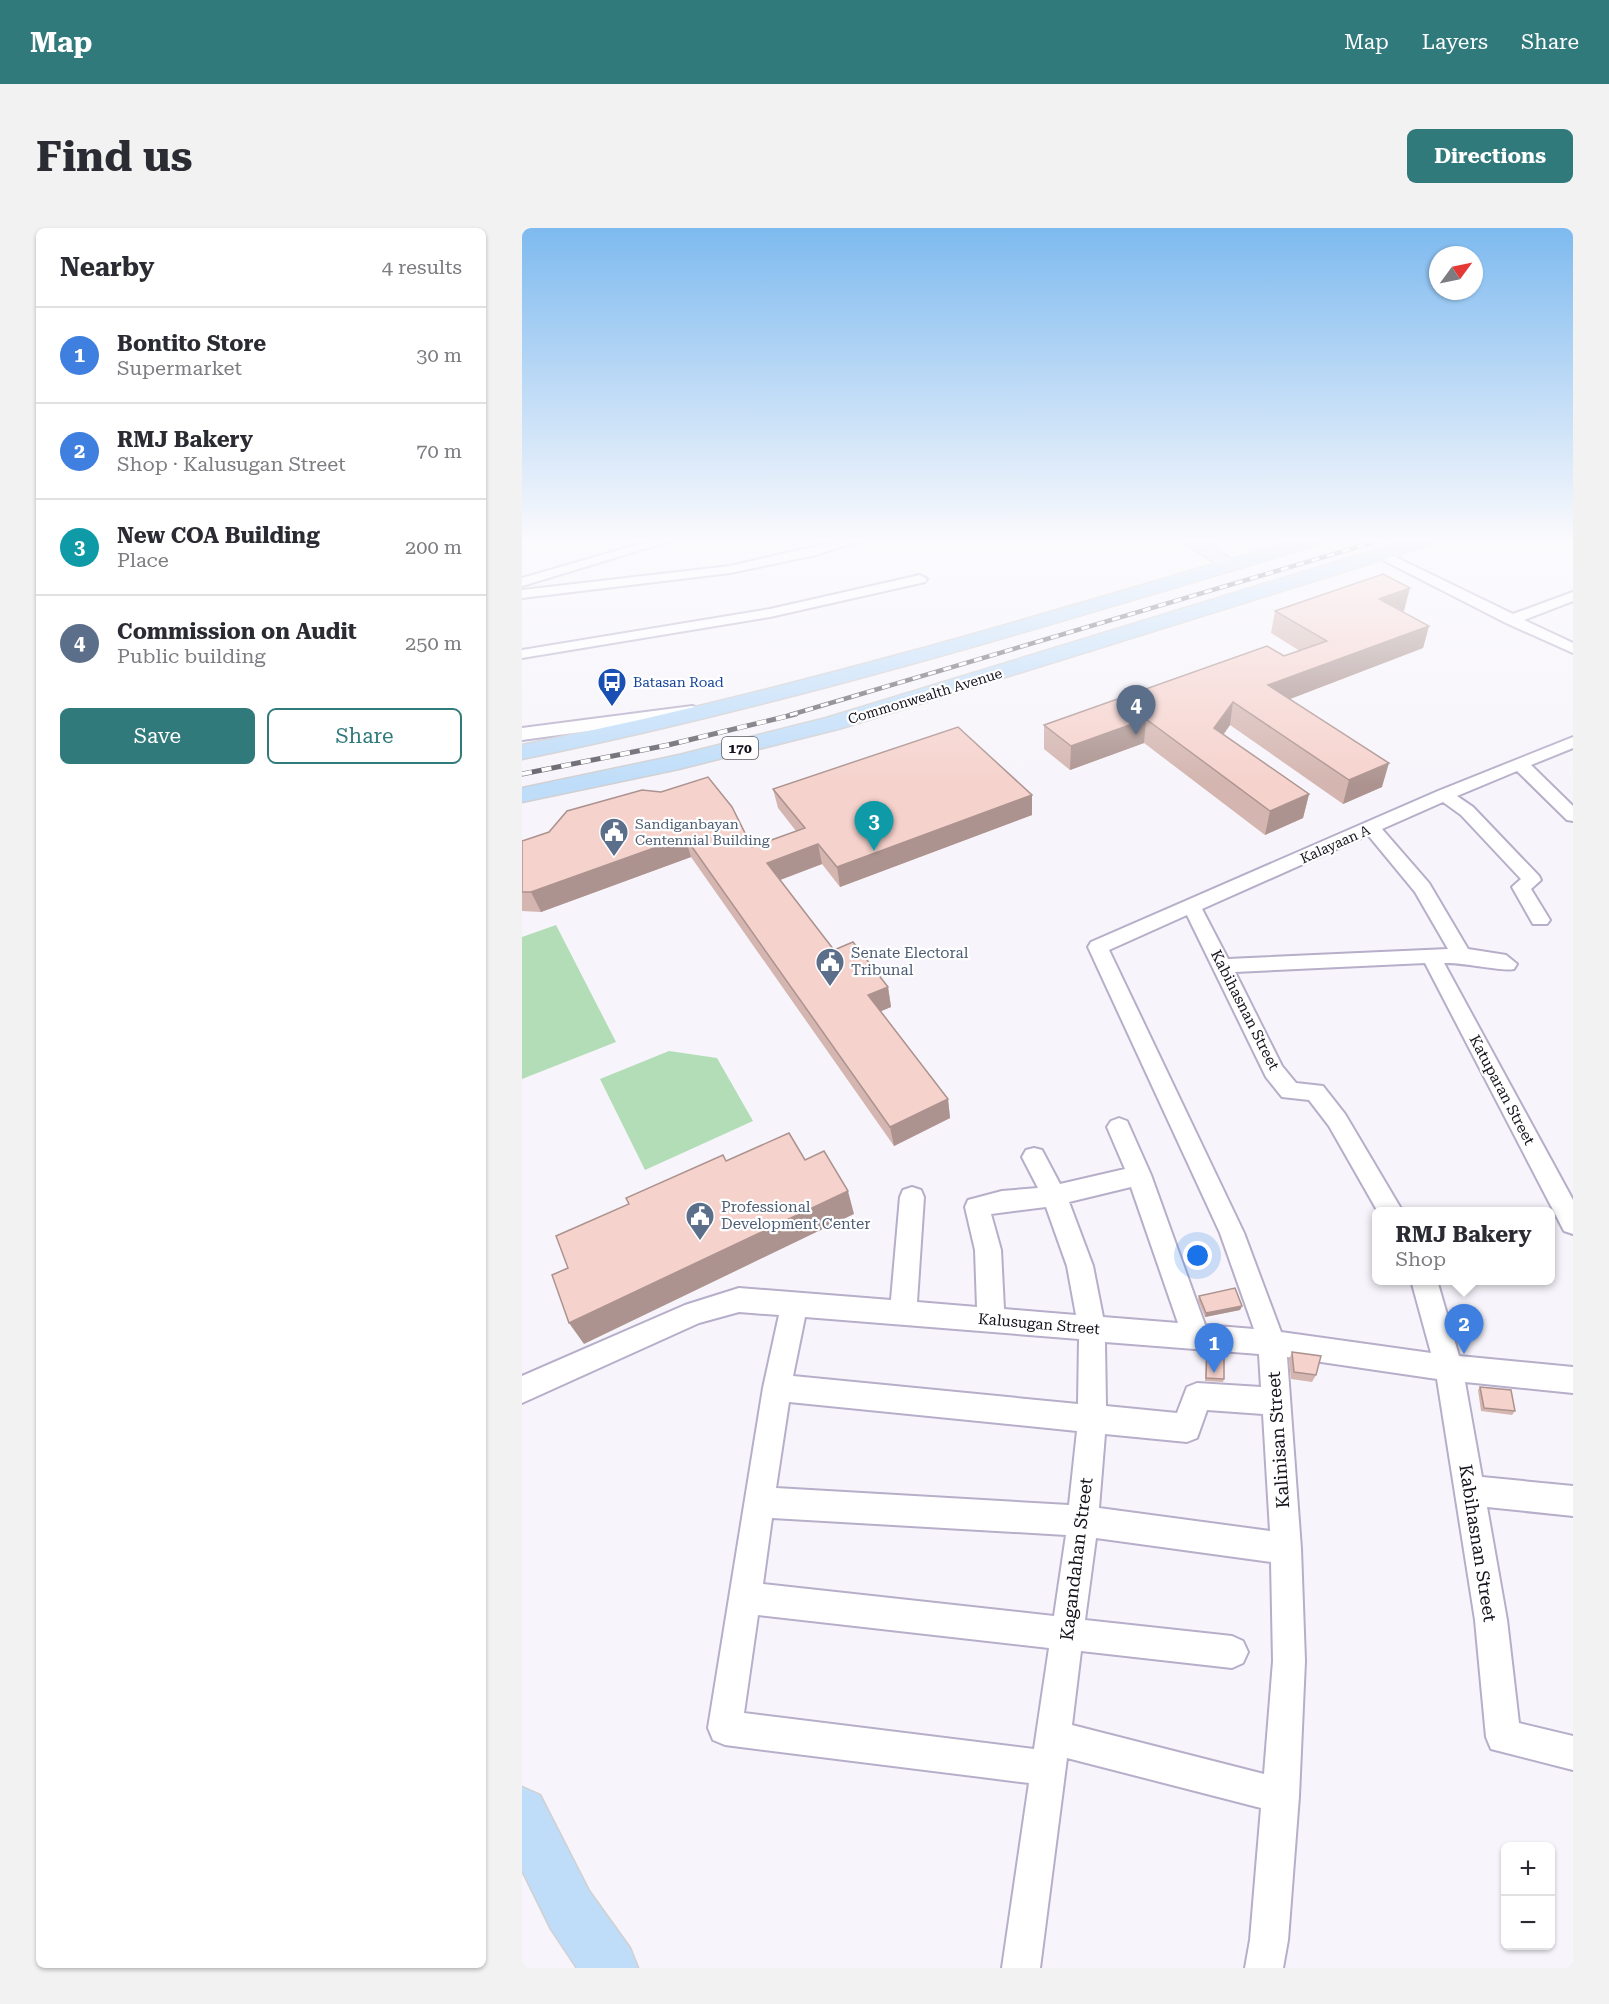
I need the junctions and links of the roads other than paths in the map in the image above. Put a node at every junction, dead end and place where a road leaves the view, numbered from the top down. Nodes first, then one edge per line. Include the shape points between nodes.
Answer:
1 (714, 622) edge
2 (1035, 622) edge
3 (1164, 622) edge
4 (1516, 622) edge
5 (1573, 649) edge
6 (522, 654) edge
7 (726, 707) junction
8 (627, 731) junction
9 (522, 734) edge
10 (1573, 742) edge
11 (522, 752) edge
12 (1521, 764) junction
13 (647, 770) junction
14 (522, 795) edge
15 (1444, 795) junction
16 (1565, 796) edge
17 (1573, 816) edge
18 (1371, 828) junction
19 (1192, 907) junction
20 (1540, 920) dead end
21 (1098, 947) joint
22 (1461, 955) junction
23 (1431, 956) junction
24 (1507, 964) dead end
25 (1222, 966) junction
26 (1119, 1127) dead end
27 (1034, 1157) dead end
28 (1140, 1175) junction
29 (1564, 1188) edge
30 (1054, 1196) junction
31 (912, 1197) dead end
32 (1388, 1207) edge
33 (1573, 1224) edge
34 (1425, 1285) edge
35 (794, 1304) junction
36 (903, 1313) junction
37 (992, 1320) junction
38 (1092, 1328) junction
39 (1196, 1338) junction
40 (1272, 1343) junction
41 (1449, 1368) junction
42 (1573, 1380) edge
43 (777, 1388) junction
44 (522, 1390) edge
45 (1274, 1401) junction
46 (1092, 1420) junction
47 (1469, 1490) junction
48 (1573, 1500) edge
49 (759, 1502) junction
50 (1083, 1521) junction
51 (1286, 1549) junction
52 (745, 1598) junction
53 (1067, 1633) junction
54 (1232, 1652) dead end
55 (1051, 1753) junction
56 (1573, 1753) edge
57 (1281, 1796) junction
58 (522, 1813) edge
59 (610, 1968) edge
60 (1021, 1968) edge
61 (1264, 1968) edge

1 - 6 street
2 - 7 main road
3 - 13 main road, Commonwealth Avenue / 170 via 930,696
4 - 5 street
7 - 8 main road
7 - 9 street
8 - 11 main road
8 - 13 main road via 595,746 588,756 591,765 611,774
10 - 12 street, Kalayaan A
12 - 15 street, Kalayaan A
12 - 16 street
13 - 14 main road, Commonwealth Avenue / 170
15 - 18 street, Kalayaan A
15 - 20 street via 1467,811 1532,880 1521,887
16 - 17 street
18 - 19 street, Kalayaan A
18 - 22 street via 1424,887
19 - 21 street, Kalayaan A
19 - 25 street, Kabihasnan Street
21 - 40 street, Kalinisan Street via 1232,1233
22 - 23 street
22 - 24 street
23 - 25 street
23 - 29 street, Katuparan Street
25 - 32 street, Kabihasnan Street via 1274,1071 1290,1091 1315,1092 1337,1120
26 - 28 street
27 - 30 street, Kagandahan Street
28 - 30 street
28 - 39 street
29 - 33 street, Katuparan Street
30 - 37 street via 977,1207 988,1250
30 - 38 street, Kagandahan Street via 1080,1266
31 - 36 street
34 - 41 street, Kabihasnan Street
35 - 36 street, Kalusugan Street
35 - 43 street
35 - 44 street, Kalusugan Street via 739,1300 694,1312
36 - 37 street, Kalusugan Street
37 - 38 street, Kalusugan Street
38 - 39 street, Kalusugan Street
38 - 46 street, Kagandahan Street
39 - 40 street, Kalusugan Street
40 - 41 street, Kalusugan Street
40 - 45 street, Kalinisan Street
41 - 42 street, Kalusugan Street
41 - 47 street, Kabihasnan Street
43 - 46 street
43 - 49 street
45 - 46 street via 1197,1396 1187,1428
45 - 51 street, Kalinisan Street
46 - 50 street, Kagandahan Street
47 - 48 street
47 - 56 street, Kabihasnan Street via 1491,1620 1503,1737
49 - 50 street
49 - 52 street
50 - 51 street
50 - 53 street, Kagandahan Street
51 - 57 street, Kalinisan Street via 1289,1661
52 - 53 street
52 - 55 street via 725,1728
53 - 54 street
53 - 55 street, Kagandahan Street
55 - 57 street
55 - 60 street, Kagandahan Street
57 - 61 street, Kalinisan Street
58 - 59 main road via 570,1910

